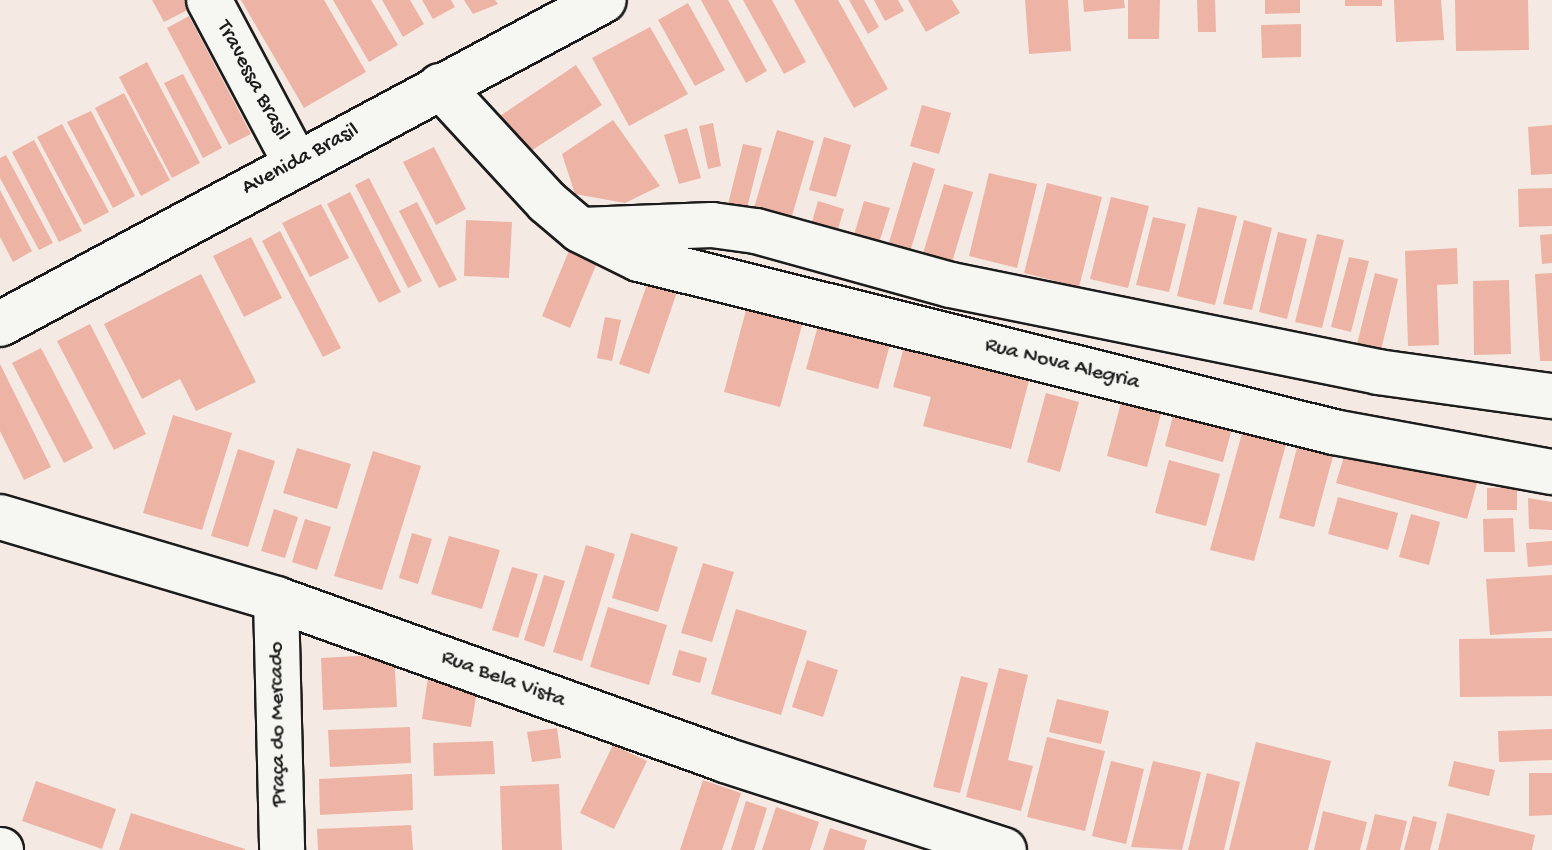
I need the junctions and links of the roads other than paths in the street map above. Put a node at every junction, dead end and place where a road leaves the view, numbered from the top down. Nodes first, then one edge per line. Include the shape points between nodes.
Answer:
1 (209, 0) edge
2 (604, 0) edge
3 (440, 86) junction
4 (295, 162) junction
5 (580, 230) junction
6 (0, 324) edge
7 (1552, 396) edge
8 (1552, 472) edge
9 (0, 517) edge
10 (276, 599) junction
11 (282, 850) edge
12 (1004, 850) edge

1 - 4 street, Travessa Brasil
2 - 3 street, Avenida Brasil
3 - 4 street, Avenida Brasil
3 - 5 street, Rua Nova Alegria
4 - 6 street, Avenida Brasil
5 - 7 street via 712,225 756,231 951,285 1378,372
5 - 8 street, Rua Nova Alegria via 639,259 995,349 1334,432
9 - 10 street, Rua Bela Vista
10 - 11 street, Praça do Mercado
10 - 12 street, Rua Bela Vista via 725,760

